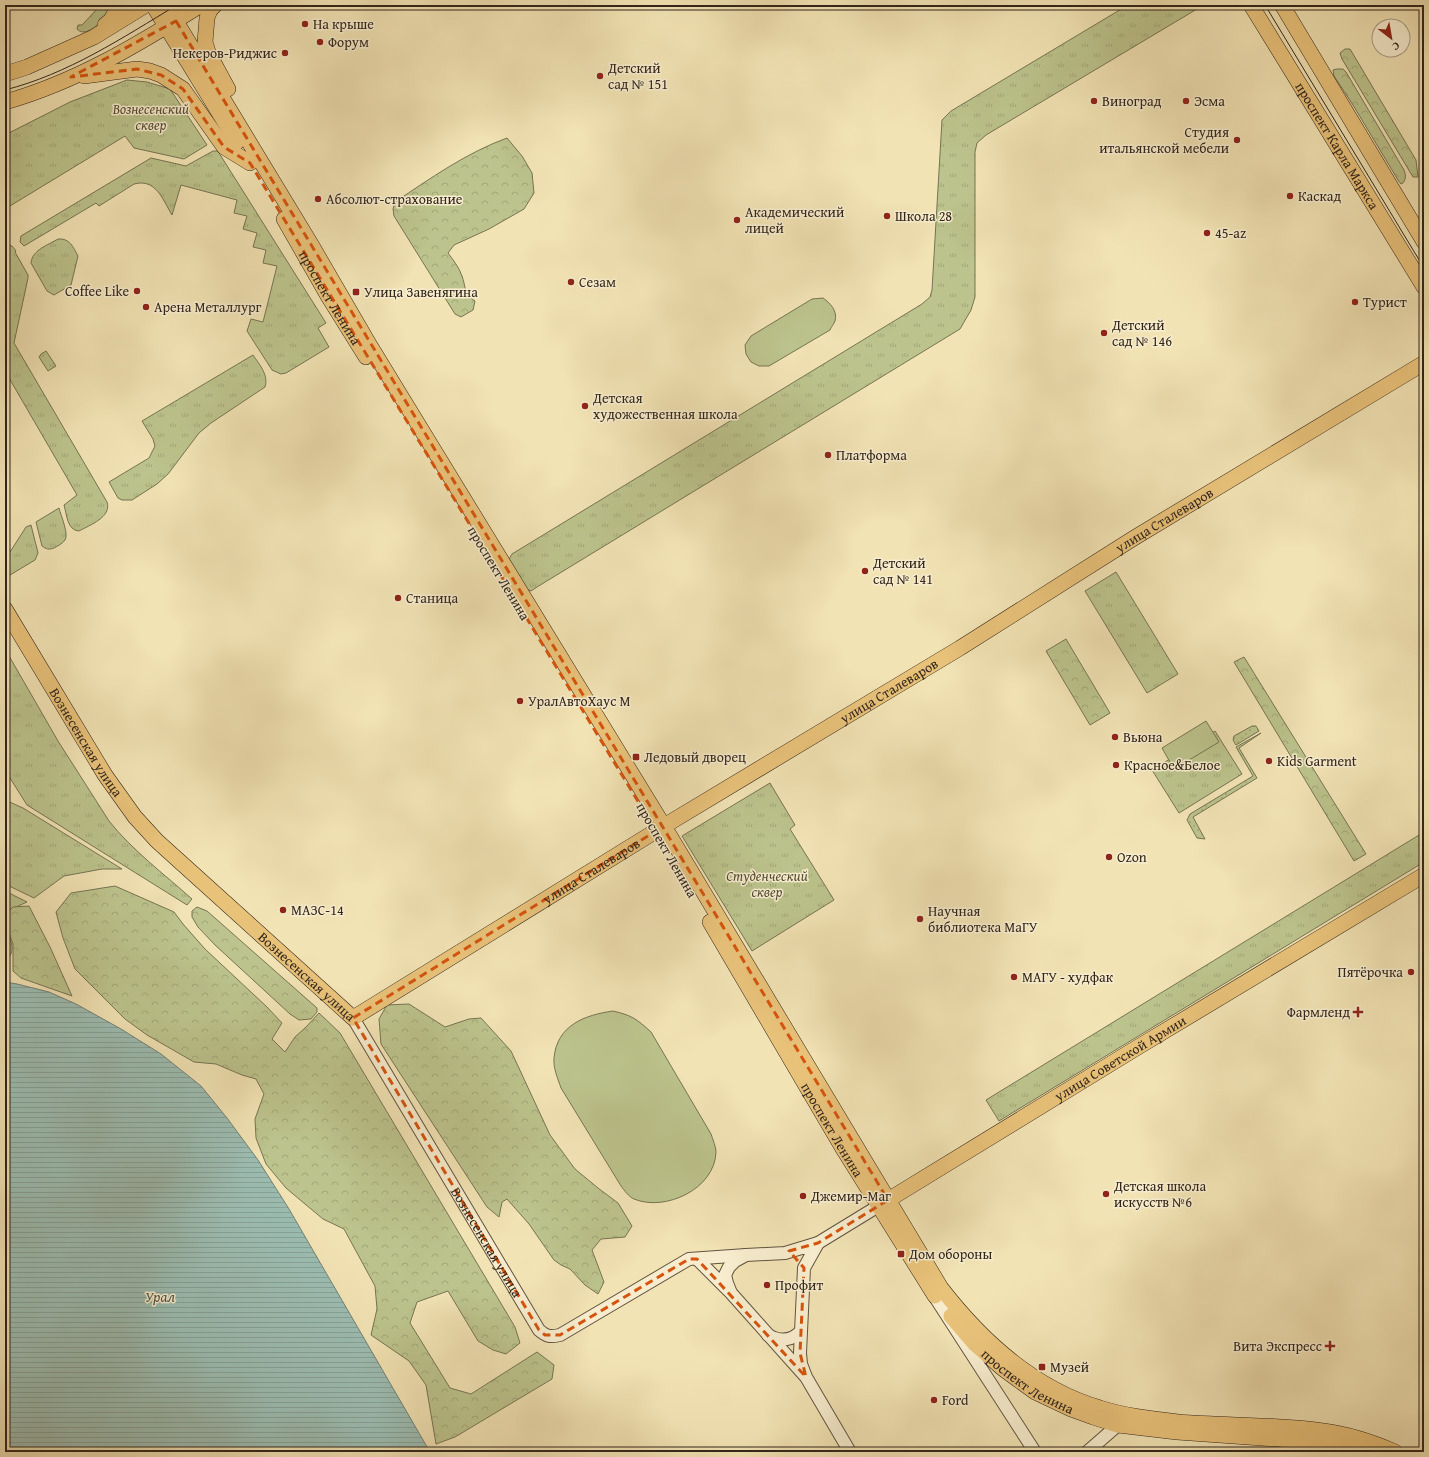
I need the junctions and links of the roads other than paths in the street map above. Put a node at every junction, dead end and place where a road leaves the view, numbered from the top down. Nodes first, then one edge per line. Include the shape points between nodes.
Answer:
1 (119, 5) edge
2 (146, 5) edge
3 (153, 5) edge
4 (166, 5) edge
5 (201, 5) edge
6 (215, 5) edge
7 (1251, 5) edge
8 (1282, 5) edge
9 (171, 24) junction
10 (94, 37) junction
11 (5, 74) edge
12 (71, 77) junction
13 (5, 102) edge
14 (254, 160) junction
15 (1424, 242) edge
16 (1424, 287) edge
17 (1424, 363) edge
18 (5, 610) edge
19 (660, 829) junction
20 (1424, 875) edge
21 (353, 1018) junction
22 (883, 1203) junction
23 (818, 1243) junction
24 (785, 1253) junction
25 (746, 1255) junction
26 (693, 1259) junction
27 (804, 1268) junction
28 (931, 1291) junction
29 (731, 1293) junction
30 (801, 1330) junction
31 (768, 1335) junction
32 (806, 1377) junction
33 (1118, 1425) junction
34 (850, 1452) edge
35 (1035, 1452) edge
36 (1087, 1452) edge
37 (1357, 1452) edge
38 (1395, 1452) edge

1 - 10 main road via 111,20
2 - 10 main road
3 - 9 main road, проспект Ленина
4 - 9 main road, проспект Ленина
5 - 9 main road
6 - 14 main road, проспект Ленина via 207,18 205,42 243,116
7 - 16 main road, проспект Карла Маркса
8 - 15 main road, проспект Карла Маркса
9 - 12 main road via 108,60
9 - 14 main road, проспект Ленина
10 - 11 main road via 52,57
12 - 13 main road
12 - 14 main road via 137,70 161,75 183,89 224,147
14 - 19 main road, проспект Ленина via 518,586
17 - 19 main road, улица Сталеваров
18 - 21 main road, Вознесенская улица via 105,775 135,817 157,841
19 - 21 main road, улица Сталеваров
19 - 22 main road, проспект Ленина
20 - 22 main road, улица Советской Армии
21 - 26 street, Вознесенская улица via 539,1330 545,1335 560,1335
22 - 23 street, улица Советской Армии
22 - 28 main road, проспект Ленина
22 - 38 main road, проспект Ленина via 954,1306 983,1336 1009,1360 1075,1399 1126,1415 1178,1422 1247,1424 1323,1431 1372,1442
23 - 24 street
23 - 27 street
24 - 25 street
24 - 27 street via 793,1255
25 - 26 street
25 - 29 street via 734,1261 725,1275
26 - 29 street
27 - 30 street
28 - 33 main road, проспект Ленина via 975,1344 1012,1376 1035,1392 1071,1409
28 - 35 street
29 - 31 street
30 - 31 street via 792,1339 774,1339
30 - 32 street via 801,1364
31 - 32 street
32 - 34 street
33 - 36 street
33 - 37 main road, проспект Ленина via 1177,1432 1319,1442

